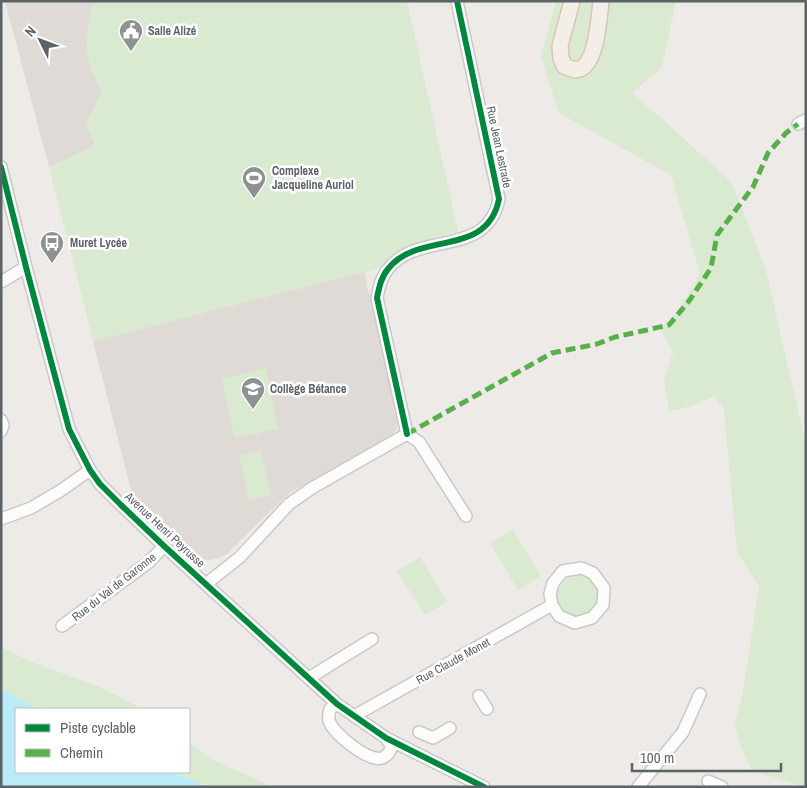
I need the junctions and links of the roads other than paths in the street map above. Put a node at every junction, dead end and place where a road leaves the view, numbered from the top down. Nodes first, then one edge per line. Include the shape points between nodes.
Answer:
1 (457, 1) edge
2 (572, 1) edge
3 (601, 1) edge
4 (2, 170) edge
5 (26, 267) junction
6 (1, 282) edge
7 (1, 420) edge
8 (1, 431) edge
9 (407, 434) junction
10 (90, 470) junction
11 (466, 516) dead end
12 (2, 518) edge
13 (164, 546) junction
14 (206, 584) junction
15 (552, 605) junction
16 (62, 626) dead end
17 (372, 639) dead end
18 (309, 678) junction
19 (700, 694) dead end
20 (479, 696) dead end
21 (337, 704) junction
22 (487, 708) dead end
23 (354, 716) junction
24 (450, 728) dead end
25 (386, 738) junction
26 (408, 749) junction
27 (708, 781) dead end
28 (484, 787) edge
29 (638, 787) edge
30 (722, 787) edge

1 - 9 street, Rue Jean Lestrade via 499,199 494,216 484,228 472,236 408,252 383,277 377,298
2 - 3 main road via 560,46 564,66 573,70 581,69 594,49
4 - 5 street, Avenue Henri Peyrusse
5 - 6 street
5 - 10 street, Avenue Henri Peyrusse via 69,429
7 - 8 street
9 - 11 street via 419,442
9 - 14 street via 289,504 240,557
10 - 12 street via 31,508
10 - 13 street, Avenue Henri Peyrusse via 100,484
13 - 14 street, Avenue Henri Peyrusse
13 - 16 street, Rue du Val de Garonne via 149,562
14 - 18 street, Avenue Henri Peyrusse
15 - 15 street via 552,583 564,571 581,568 593,573 604,588 603,605 592,618 575,623 559,616
15 - 23 street, Rue Claude Monet
17 - 18 street
18 - 21 street, Avenue Henri Peyrusse
19 - 29 street via 683,732
20 - 22 street
21 - 23 street, Avenue Henri Peyrusse
21 - 25 street via 330,709 328,718 333,729 354,747 379,759 388,755 392,747
23 - 25 street, Avenue Henri Peyrusse
24 - 26 street via 433,738 421,729
25 - 26 street, Avenue Henri Peyrusse
26 - 28 street, Avenue Henri Peyrusse
27 - 30 street

